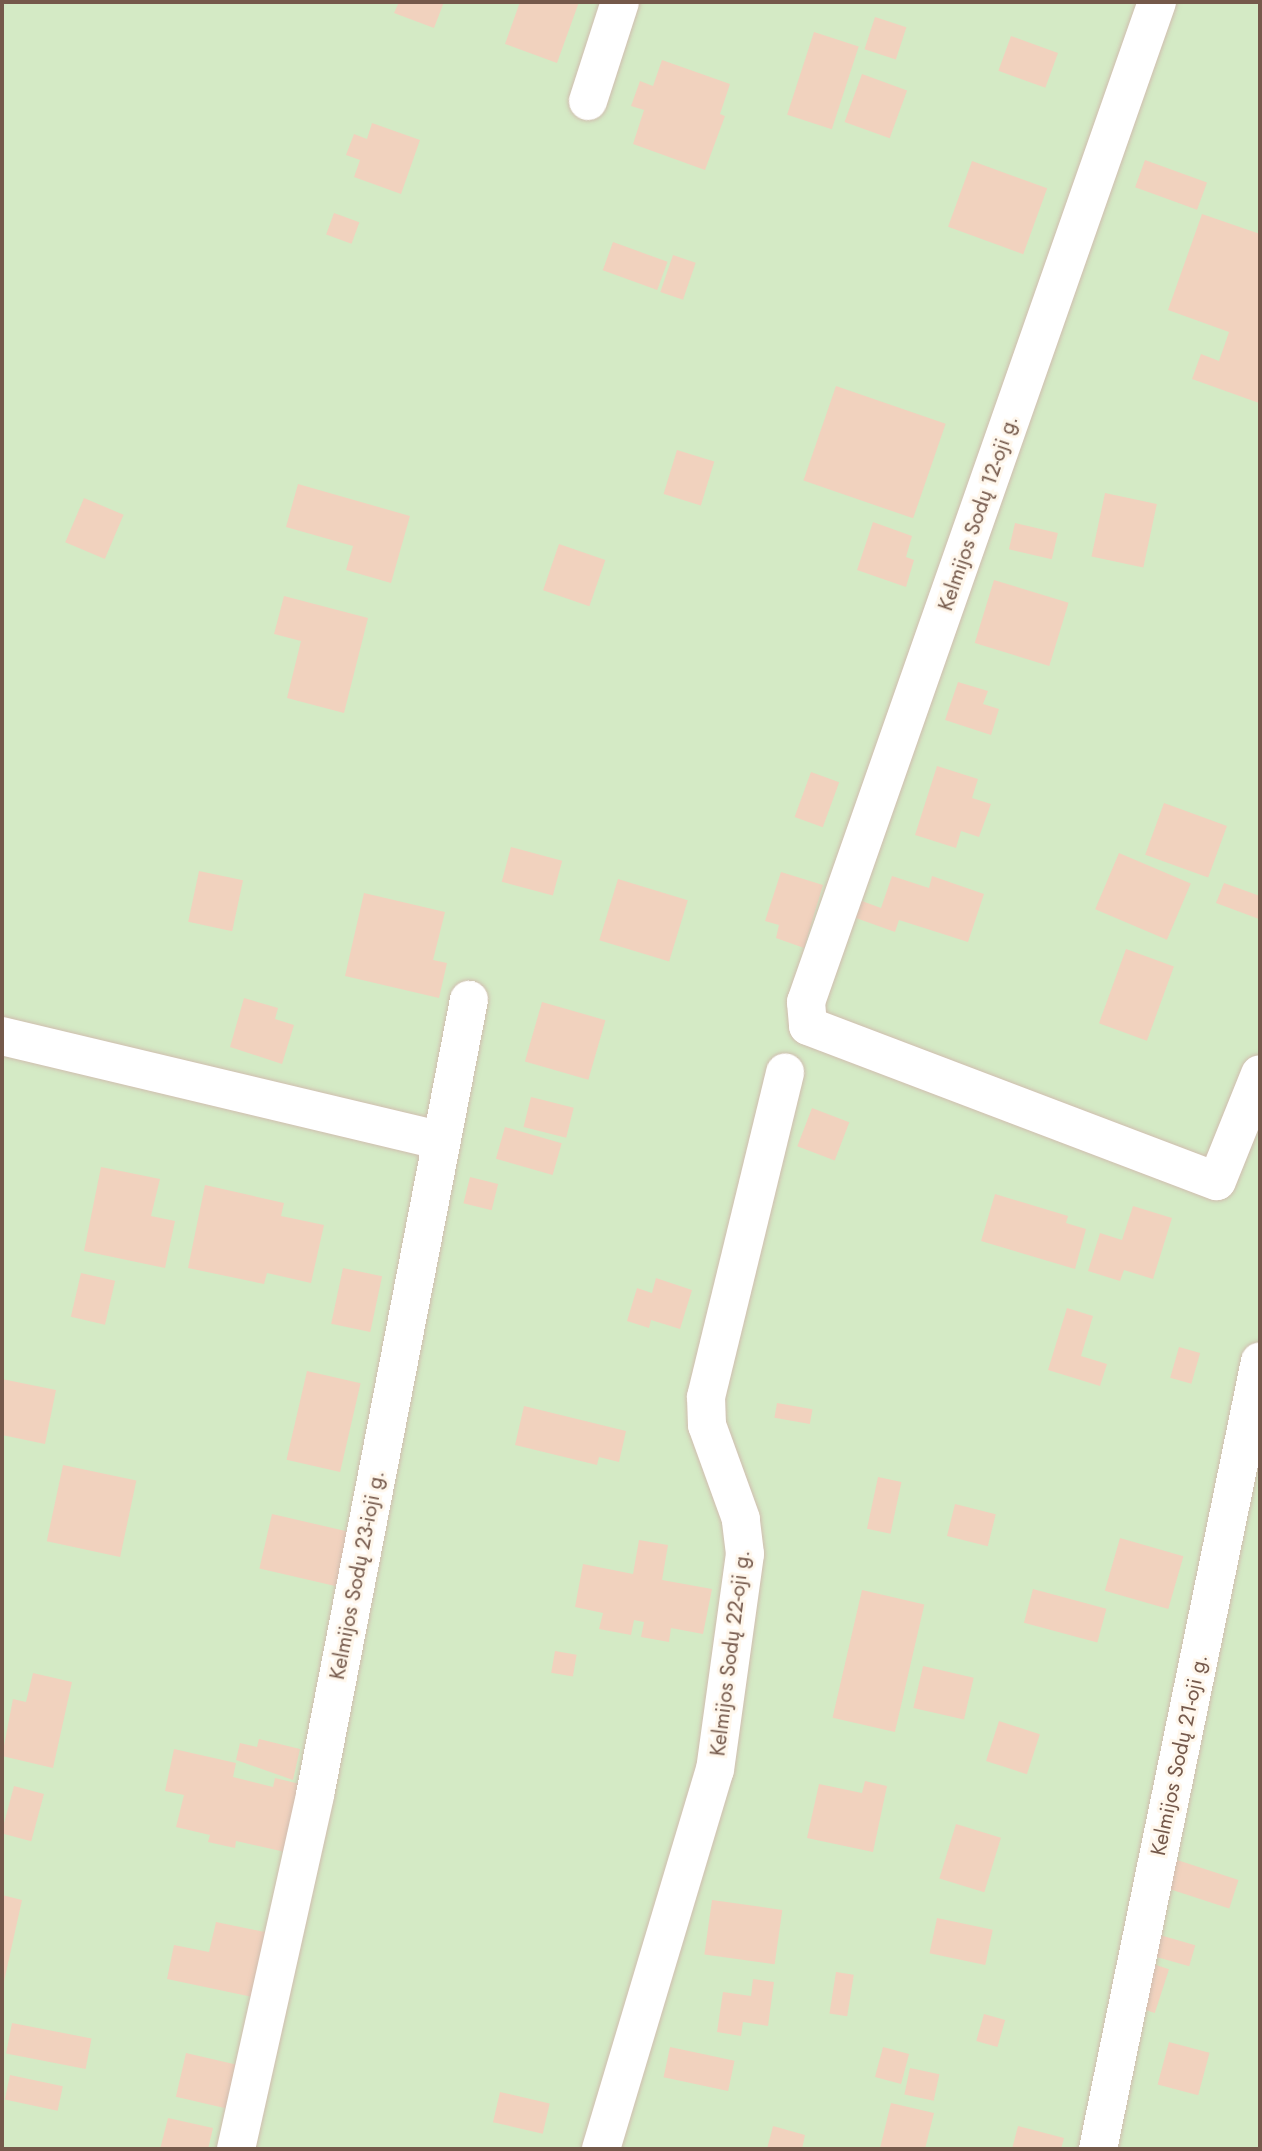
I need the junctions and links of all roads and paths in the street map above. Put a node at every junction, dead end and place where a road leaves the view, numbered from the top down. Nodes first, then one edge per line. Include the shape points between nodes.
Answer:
1 (620, 2) edge
2 (1157, 2) edge
3 (588, 101) dead end
4 (470, 1000) dead end
5 (2, 1036) edge
6 (785, 1072) dead end
7 (1260, 1074) edge
8 (439, 1140) junction
9 (1260, 1361) edge
10 (236, 2149) edge
11 (601, 2149) edge
12 (1098, 2149) edge

1 - 3 street
2 - 7 street, Kelmijos Sodų 12-oji g. via 806,1002 808,1026 1217,1181
4 - 8 street, Kelmijos Sodų 23-ioji g.
5 - 8 street
6 - 11 street, Kelmijos Sodų 22-oji g. via 706,1397 707,1425 741,1519 745,1554 715,1770
8 - 10 street, Kelmijos Sodų 23-ioji g. via 315,1795
9 - 12 street, Kelmijos Sodų 21-oji g.

